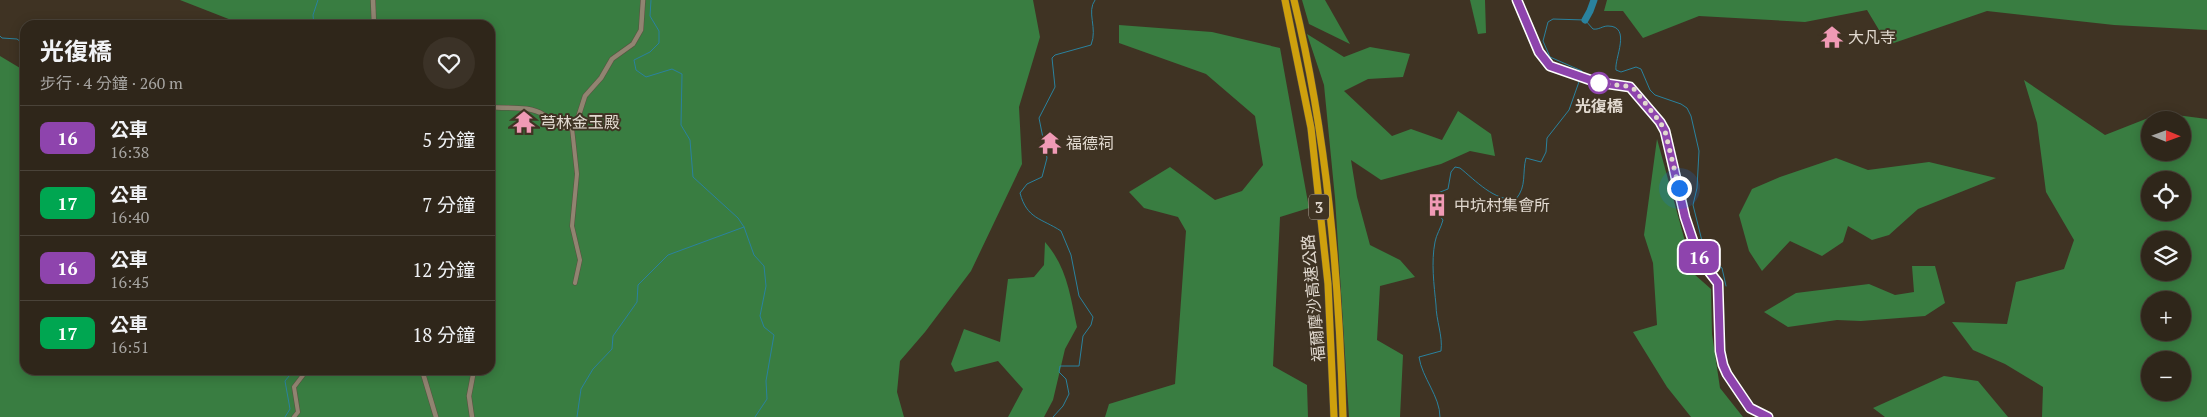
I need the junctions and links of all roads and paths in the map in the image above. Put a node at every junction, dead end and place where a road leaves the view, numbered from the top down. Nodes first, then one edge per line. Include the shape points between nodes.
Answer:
1 (373, 0) edge
2 (643, 0) edge
3 (1285, 0) edge
4 (1294, 0) edge
5 (1517, 0) edge
6 (374, 20) edge
7 (495, 107) edge
8 (572, 128) junction
9 (575, 283) dead end
10 (303, 375) edge
11 (423, 375) edge
12 (473, 375) edge
13 (294, 417) edge
14 (436, 417) edge
15 (472, 417) edge
16 (1334, 417) edge
17 (1343, 417) edge
18 (1768, 417) edge

1 - 6 street
2 - 8 street via 643,17 636,40 612,59 585,96
3 - 16 highway, 福爾摩沙高速公路 / 3 via 1311,128 1328,293
4 - 17 highway, 福爾摩沙高速公路 / 3 via 1319,125 1336,283
5 - 18 street via 1537,47 1550,66 1602,84 1634,89 1665,131 1696,250 1718,283 1723,365 1750,408
7 - 8 street via 535,110 561,127
8 - 9 street via 577,174 572,226 580,260
10 - 13 street via 294,387 298,412
11 - 14 street
12 - 15 street via 469,396

